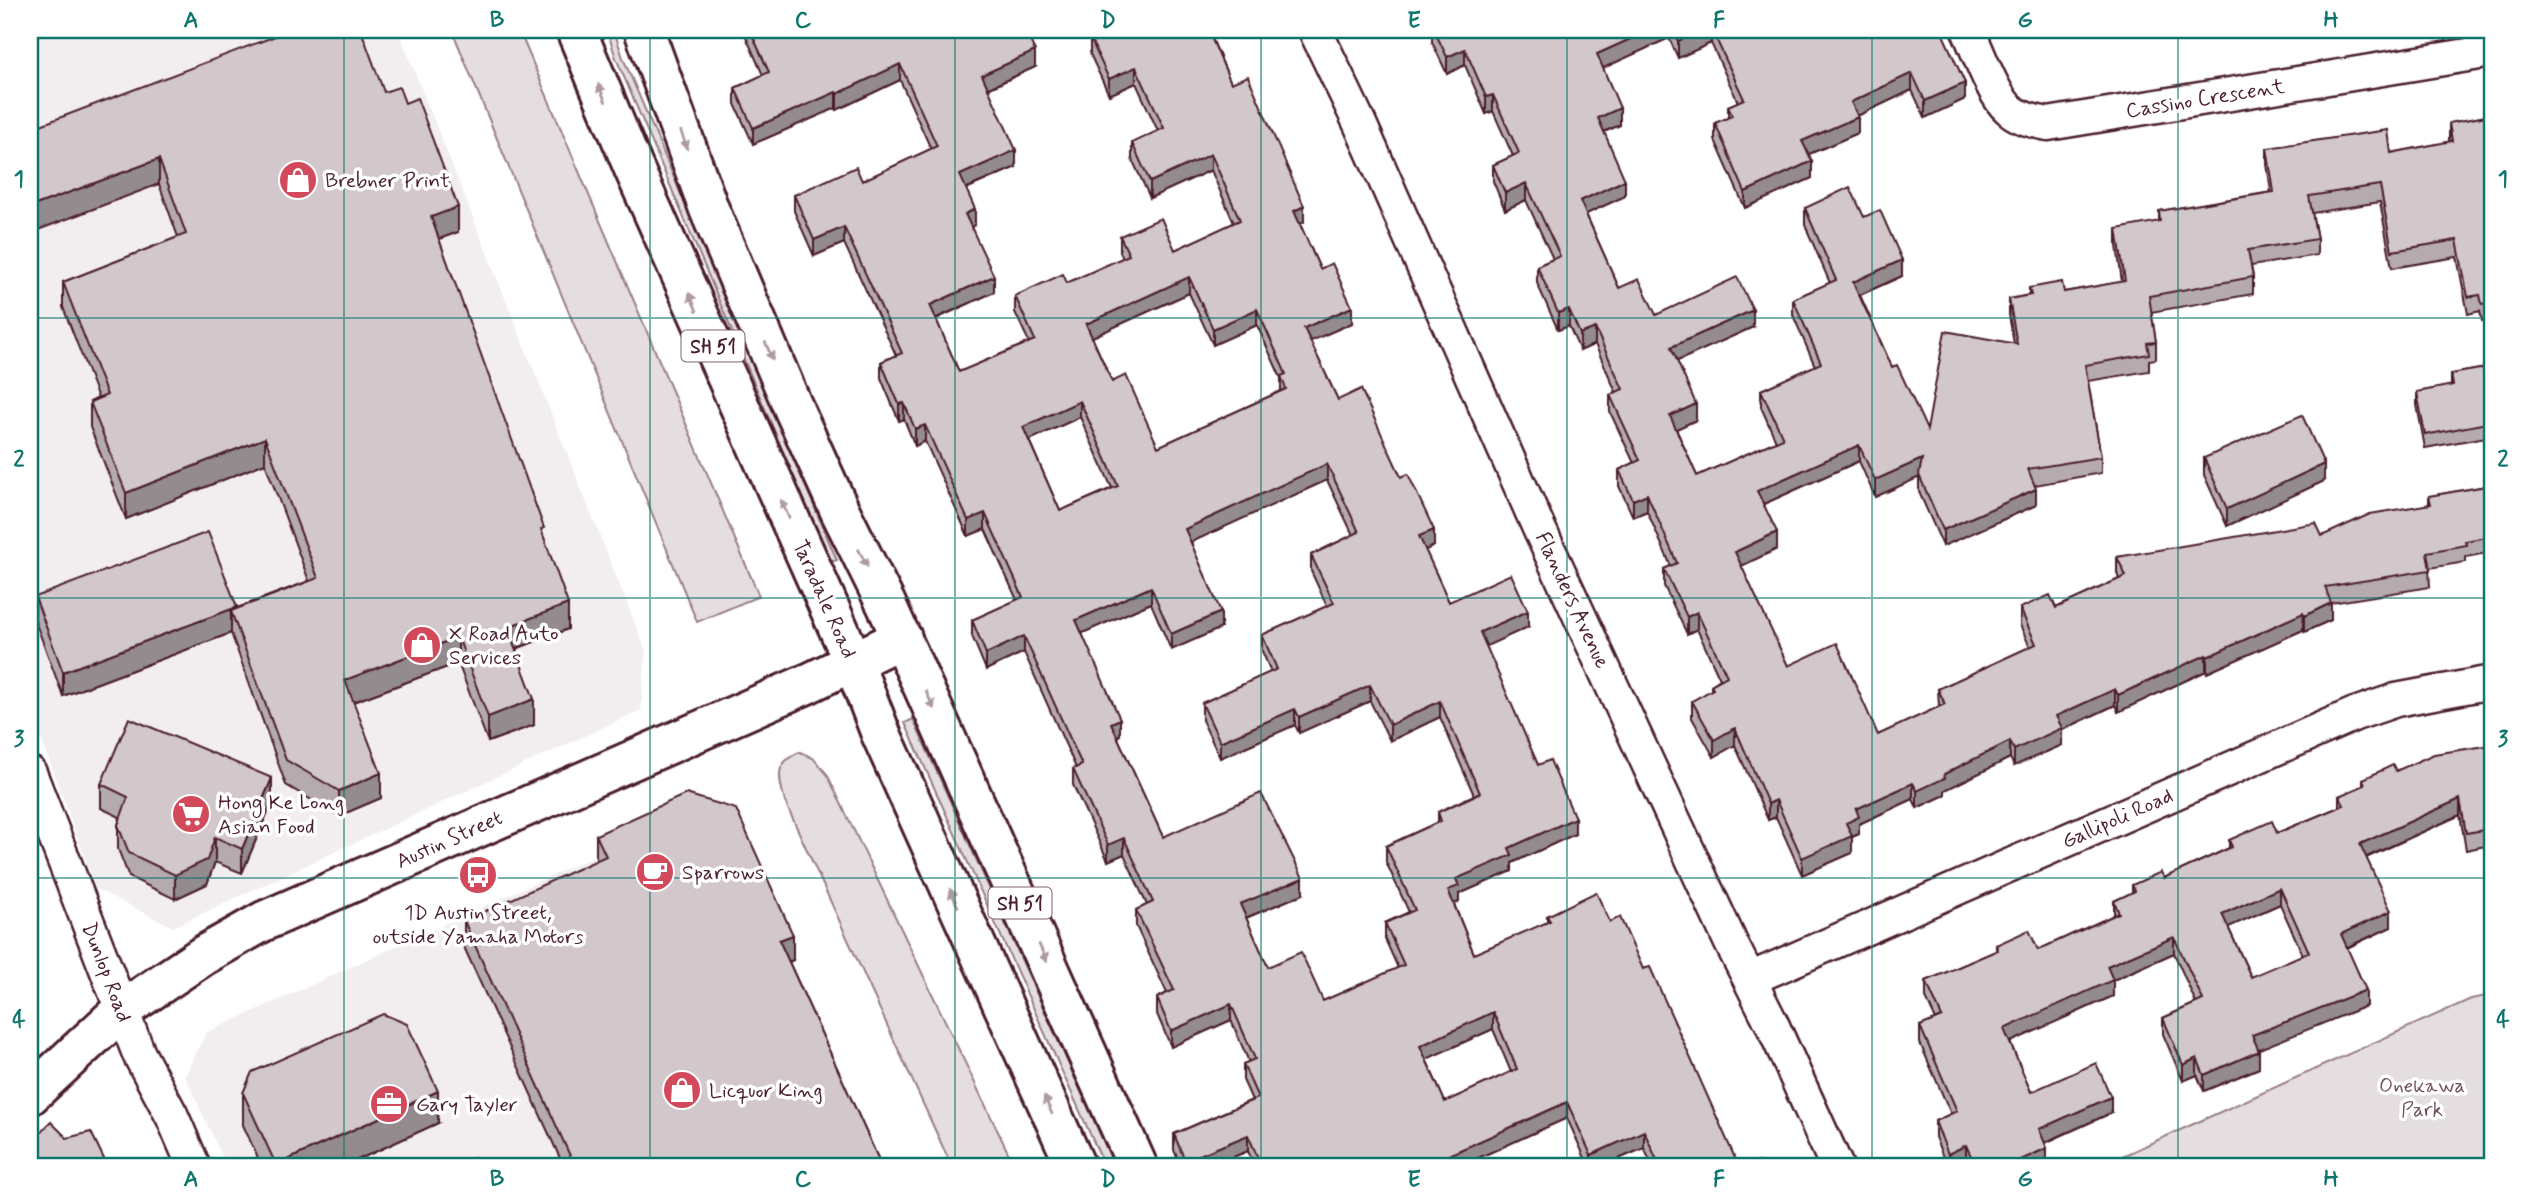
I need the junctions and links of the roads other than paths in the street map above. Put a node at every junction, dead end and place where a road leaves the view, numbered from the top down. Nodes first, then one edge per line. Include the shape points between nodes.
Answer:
1 (576, 30) edge
2 (644, 30) edge
3 (1315, 30) edge
4 (1968, 30) edge
5 (2492, 51) edge
6 (902, 638) junction
7 (853, 662) junction
8 (2492, 682) edge
9 (30, 773) edge
10 (1750, 979) junction
11 (122, 1010) junction
12 (30, 1094) edge
13 (194, 1167) edge
14 (1076, 1167) edge
15 (1138, 1167) edge
16 (1837, 1167) edge

7 -> 1 main road, Taradale Road / SH 51
2 -> 6 main road, SH 51 via 709,209 794,412
3 - 10 street, Flanders Avenue via 1544,538
4 - 5 street, Cassino Crescent via 2007,108 2026,120 2048,124
6 - 7 main road, Austin Street
6 -> 15 main road, SH 51
7 - 11 main road, Austin Street via 264,921
14 -> 7 main road, Taradale Road / SH 51
8 - 10 street, Gallipoli Road via 2396,700 2354,714
9 - 11 street, Dunlop Road
10 - 16 street, Flanders Avenue
11 - 12 main road, Austin Street
11 - 13 street, Dunlop Road

